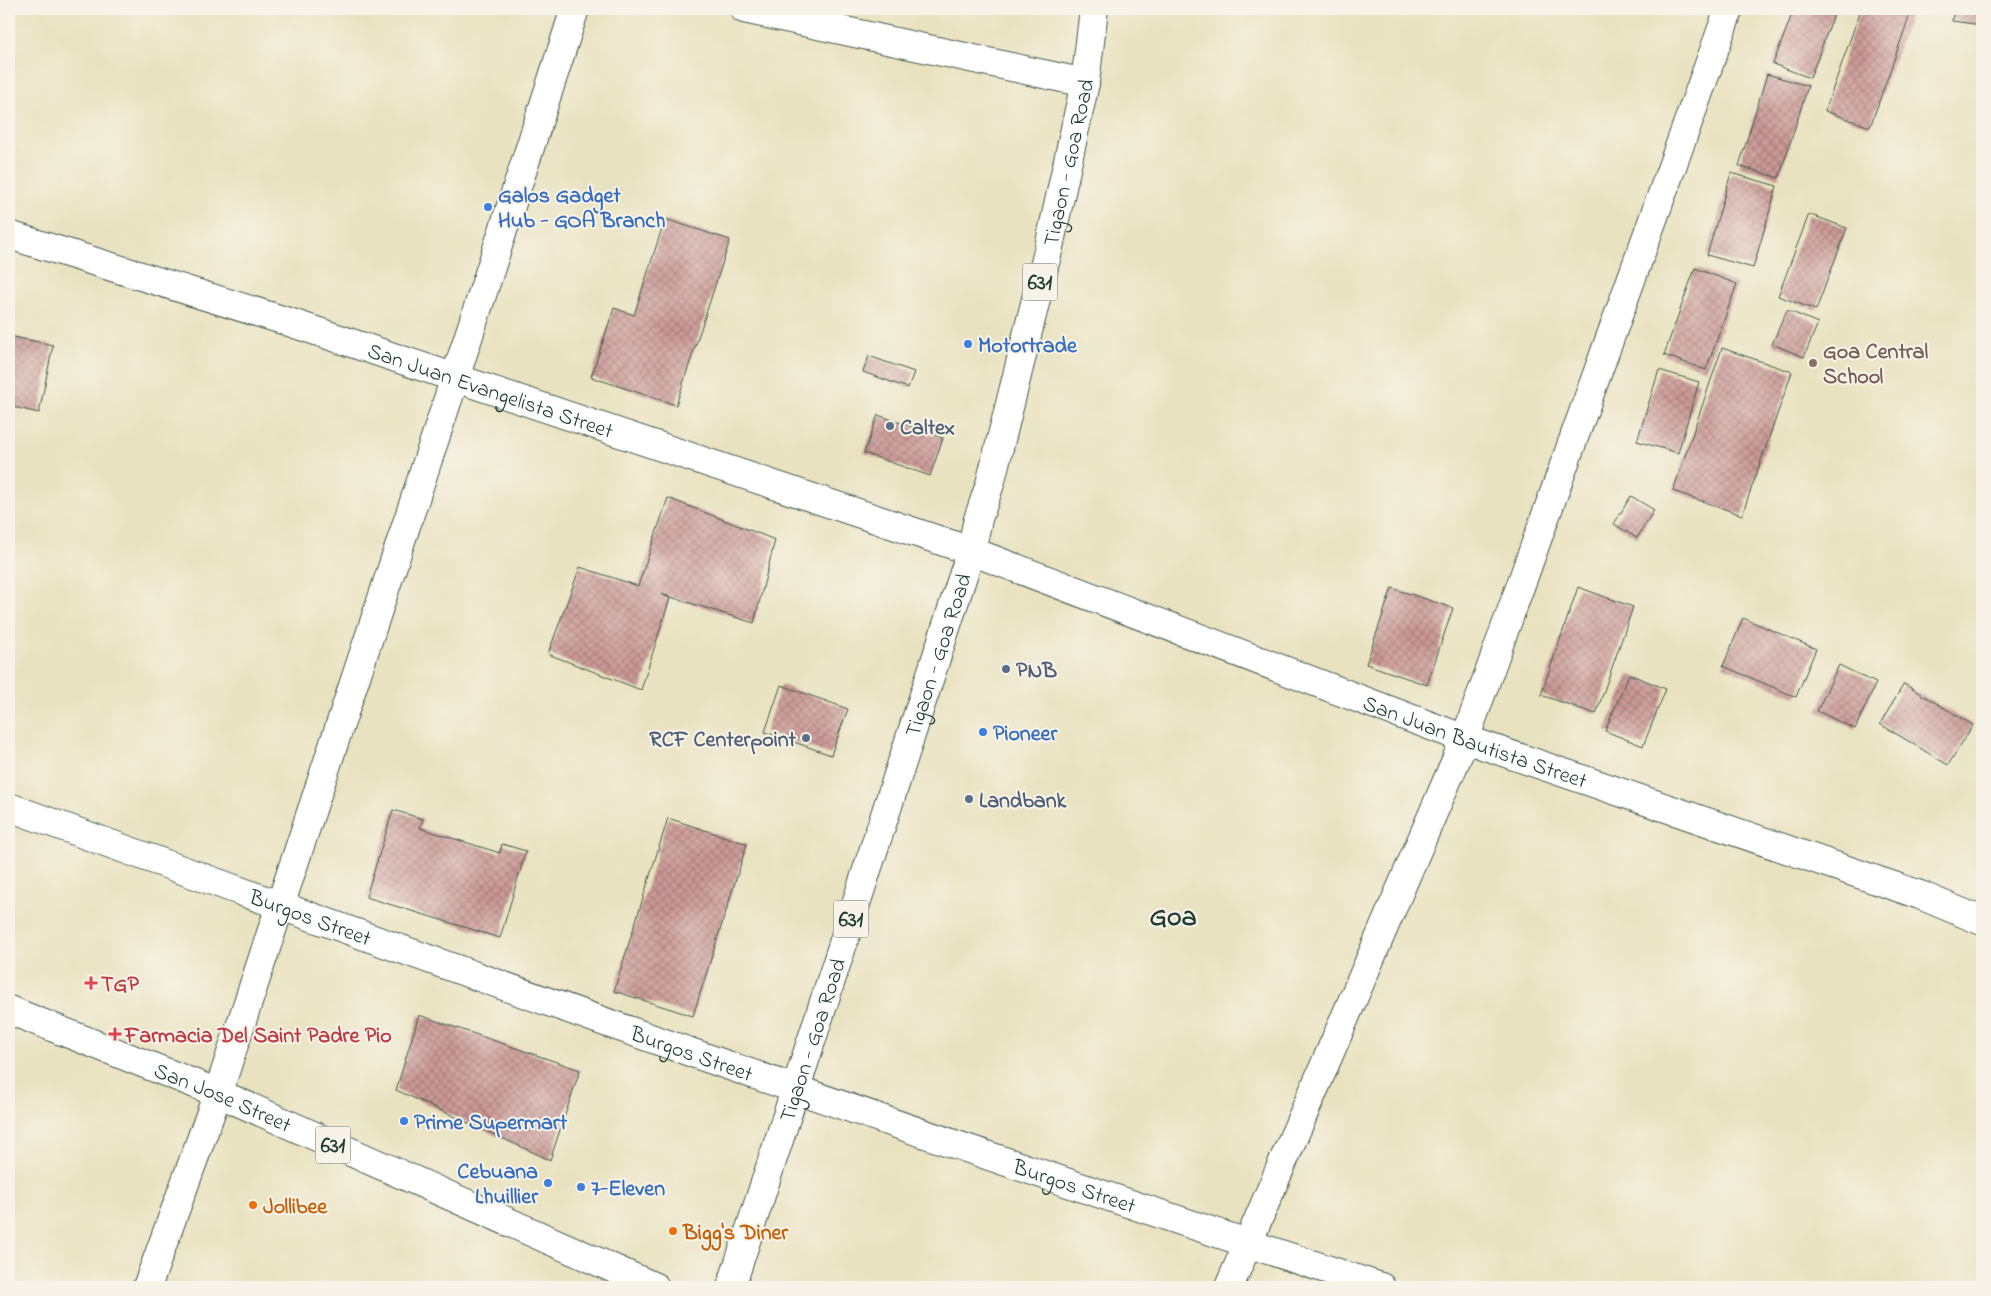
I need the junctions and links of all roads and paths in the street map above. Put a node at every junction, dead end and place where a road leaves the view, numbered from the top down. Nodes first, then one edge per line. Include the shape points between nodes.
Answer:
1 (575, 9) edge
2 (744, 9) edge
3 (1094, 9) edge
4 (1729, 9) edge
5 (1085, 83) junction
6 (9, 235) edge
7 (455, 378) junction
8 (971, 552) junction
9 (1465, 739) junction
10 (9, 807) edge
11 (279, 906) junction
12 (1982, 921) edge
13 (9, 1010) edge
14 (796, 1089) junction
15 (218, 1093) junction
16 (1247, 1244) junction
17 (147, 1287) edge
18 (654, 1287) edge
19 (731, 1287) edge
20 (1230, 1287) edge
21 (1381, 1287) edge

1 - 7 street
2 - 5 street
3 - 5 street, Tigaon - Goa Road / 631
4 - 9 street
5 - 8 street, Tigaon - Goa Road / 631 via 1049,246
6 - 7 street, San Juan Evangelista Street via 283,320
7 - 8 street, San Juan Evangelista Street
7 - 11 street
8 - 9 street, San Juan Bautista Street
8 - 14 street, Tigaon - Goa Road / 631
9 - 12 street, San Juan Bautista Street via 1911,891
9 - 16 street
10 - 11 street, Burgos Street
11 - 14 street, Burgos Street
11 - 15 street
13 - 15 street, San Jose Street / 631
14 - 16 street, Burgos Street
14 - 19 street, Tigaon - Goa Road / 631
15 - 17 street
15 - 18 street, San Jose Street / 631
16 - 20 street
16 - 21 street, Burgos Street

